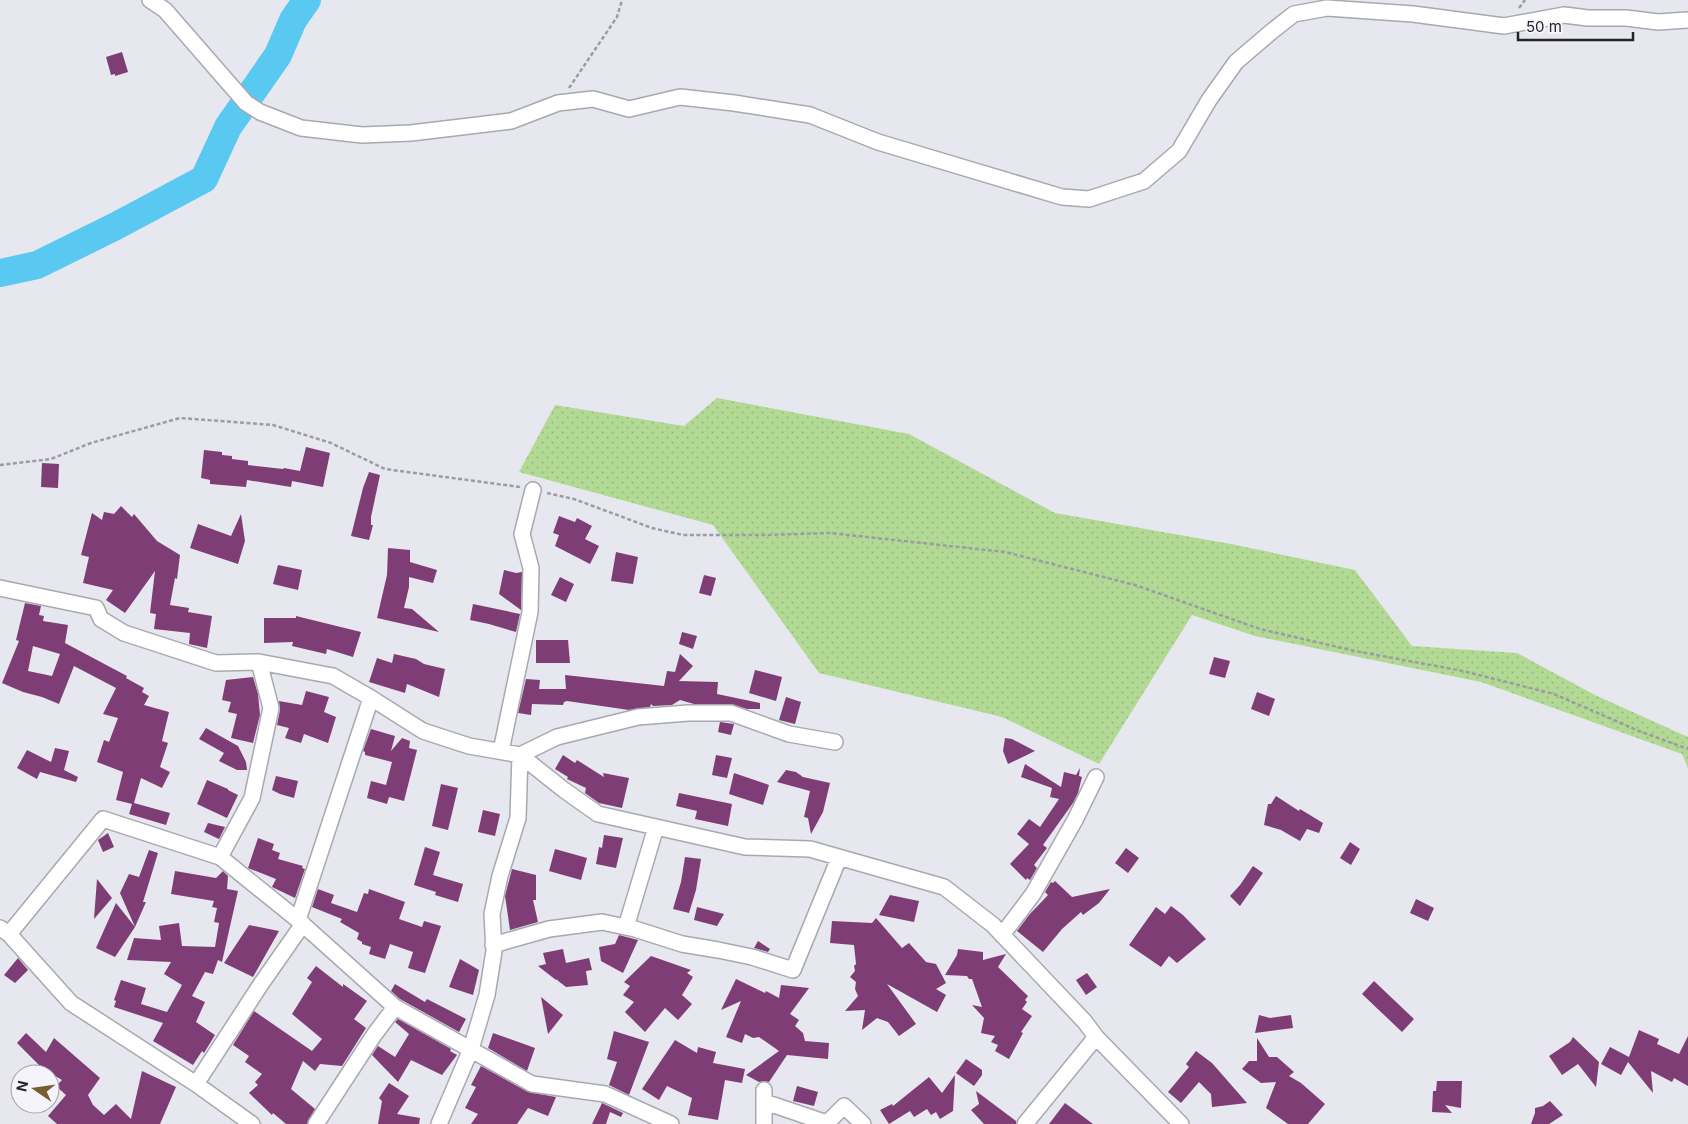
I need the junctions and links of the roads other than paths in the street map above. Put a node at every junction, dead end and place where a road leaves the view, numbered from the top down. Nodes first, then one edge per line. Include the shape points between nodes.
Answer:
1 (150, 0) edge
2 (1688, 20) edge
3 (533, 490) road end
4 (0, 588) edge
5 (259, 662) junction
6 (371, 698) junction
7 (835, 742) dead end
8 (501, 751) junction
9 (520, 755) junction
10 (1096, 777) dead end
11 (656, 827) junction
12 (220, 857) junction
13 (839, 858) junction
14 (300, 922) junction
15 (626, 927) junction
16 (5, 931) edge
17 (1002, 936) junction
18 (493, 945) junction
19 (395, 1007) junction
20 (1096, 1037) junction
21 (471, 1049) junction
22 (196, 1084) junction
23 (252, 1124) edge
24 (316, 1124) edge
25 (439, 1124) edge
26 (671, 1124) edge
27 (764, 1124) edge
28 (864, 1124) edge
29 (1025, 1124) edge
30 (1181, 1124) edge

1 - 2 street via 165,10 246,103 301,128 362,135 411,133 511,122 558,103 593,100 629,109 680,97 810,115 878,142 1062,197 1089,199 1144,181 1179,151 1236,62 1294,14 1327,8 1413,14 1504,26 1564,15 1658,22
3 - 8 street via 522,534 531,568 530,612
4 - 5 street via 96,608 102,619 124,633 216,663
5 - 6 street via 333,676
5 - 12 street via 271,708 252,798
6 - 8 street via 423,732 469,746
6 - 14 street
7 - 9 street via 789,734 731,714 688,713 638,717 557,737
8 - 9 street
9 - 11 street via 598,814
9 - 18 street via 518,818 492,914
10 - 17 street via 1033,894
11 - 13 street via 744,847 810,849
11 - 15 street
12 - 14 street
12 - 16 street via 103,820
13 - 15 street via 793,970
13 - 17 street via 944,887 993,925
14 - 19 street
14 - 22 street
15 - 18 street via 602,922 550,929
16 - 22 street via 71,1003
17 - 20 street
18 - 21 street via 487,996
19 - 21 street
19 - 24 street
20 - 29 street
20 - 30 street
21 - 25 street
21 - 26 street via 532,1084 605,1094
22 - 23 street
27 - 28 street via 765,1096 827,1124 844,1106

